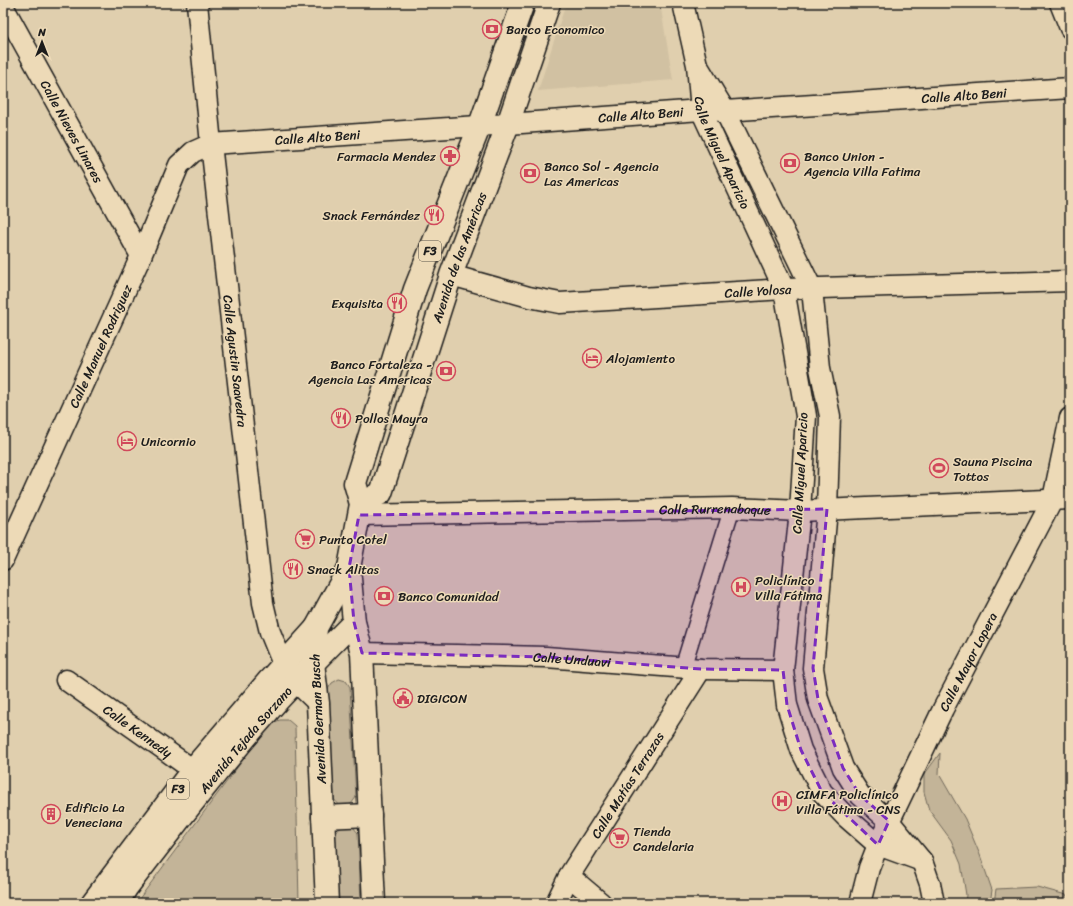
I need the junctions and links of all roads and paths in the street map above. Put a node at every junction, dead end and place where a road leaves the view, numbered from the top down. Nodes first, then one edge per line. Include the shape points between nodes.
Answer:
1 (197, 3) edge
2 (523, 3) edge
3 (548, 3) edge
4 (683, 3) edge
5 (1060, 3) edge
6 (3, 6) edge
7 (1070, 28) edge
8 (697, 64) junction
9 (1070, 88) edge
10 (701, 110) junction
11 (725, 111) junction
12 (508, 124) junction
13 (480, 125) junction
14 (211, 144) junction
15 (141, 256) junction
16 (450, 275) junction
17 (1070, 281) edge
18 (784, 289) junction
19 (812, 289) junction
20 (1070, 418) edge
21 (1061, 499) edge
22 (732, 508) junction
23 (360, 509) junction
24 (827, 509) junction
25 (800, 510) junction
26 (3, 560) edge
27 (349, 568) junction
28 (354, 622) junction
29 (316, 628) junction
30 (362, 653) junction
31 (313, 663) junction
32 (283, 664) junction
33 (692, 668) junction
34 (782, 670) junction
35 (66, 680) dead end
36 (296, 682) junction
37 (318, 702) junction
38 (201, 775) junction
39 (370, 815) junction
40 (323, 817) junction
41 (889, 821) junction
42 (878, 845) junction
43 (922, 861) junction
44 (569, 876) junction
45 (92, 903) edge
46 (117, 903) edge
47 (327, 903) edge
48 (374, 903) edge
49 (556, 903) edge
50 (601, 903) edge
51 (860, 903) edge
52 (934, 903) edge

1 - 14 street, Calle Agustin Saavedra
2 - 13 main road, Avenida de las Américas / F3
3 - 12 main road, Avenida de las Américas / F3
4 - 8 street, Calle Miguel Aparicio
5 - 7 street
6 - 15 street, Calle Nieves Linares
8 - 10 street, Calle Miguel Aparicio
8 - 11 street, Calle Miguel Aparicio
9 - 11 street, Calle Alto Beni
10 - 11 street, Calle Alto Beni
10 - 12 street, Calle Alto Beni
10 - 18 street, Calle Miguel Aparicio
11 - 19 street, Calle Miguel Aparicio
12 - 13 street, Calle Alto Beni
12 - 16 main road, Avenida de las Américas / F3
13 - 14 street, Calle Alto Beni
13 - 23 main road, Avenida de las Américas / F3 via 415,289 355,483
14 - 15 street, Calle Manuel Rodriguez via 193,152 179,165
14 - 32 street, Calle Agustin Saavedra via 263,603 270,632
15 - 26 street, Calle Manuel Rodriguez
16 - 18 street, Calle Yolosa via 560,303
16 - 23 main road, Avenida de las Américas / F3 via 381,493
17 - 19 street, Calle Yolosa
18 - 19 street, Calle Yolosa
18 - 25 street, Calle Miguel Aparicio via 806,416
19 - 24 street, Calle Miguel Aparicio via 820,368 830,416
20 - 21 street, Calle Mayor Lopera
21 - 24 street, Calle Rurrenabaque
21 - 41 street, Calle Mayor Lopera via 943,709
22 - 23 street, Calle Rurrenabaque
22 - 25 street, Calle Rurrenabaque
22 - 33 street
23 - 27 main road, Avenida de las Américas / F3
24 - 25 street, Calle Rurrenabaque
24 - 41 street, Calle Miguel Aparicio via 813,668 818,699 843,768 860,795
25 - 34 street, Calle Miguel Aparicio
27 - 28 main road, F3
27 - 29 main road, Avenida German Busch / F3
28 - 30 main road
28 - 31 main road, Avenida Tejada Sorzano / F3
29 - 31 main road, Avenida German Busch
29 - 32 main road, Avenida Tejada Sorzano / F3
30 - 33 street, Calle Unduavi via 546,657
30 - 39 main road
31 - 36 main road, Avenida Tejada Sorzano / F3
31 - 37 main road, Avenida German Busch
32 - 36 street, Calle Agustin Saavedra
32 - 38 main road, Avenida Tejada Sorzano / F3 via 270,678
33 - 34 street, Calle Unduavi
33 - 44 street, Calle Matías Terrazas
34 - 42 street, Calle Miguel Aparicio via 787,705 801,750 822,792
35 - 38 street, Calle Kennedy
36 - 37 street, Calle Agustin Saavedra
36 - 38 main road, Avenida Tejada Sorzano / F3
37 - 40 main road, Avenida German Busch
38 - 45 main road, Avenida Tejada Sorzano / F3
38 - 46 main road, Avenida Tejada Sorzano / F3
39 - 40 main road
39 - 48 main road
40 - 47 main road, Avenida German Busch
41 - 42 street, Calle Mayor Lopera
41 - 43 street, Calle Miguel Aparicio
42 - 43 street
42 - 51 street, Calle Mayor Lopera
43 - 52 street
44 - 49 street, Calle Matías Terrazas
44 - 50 street

